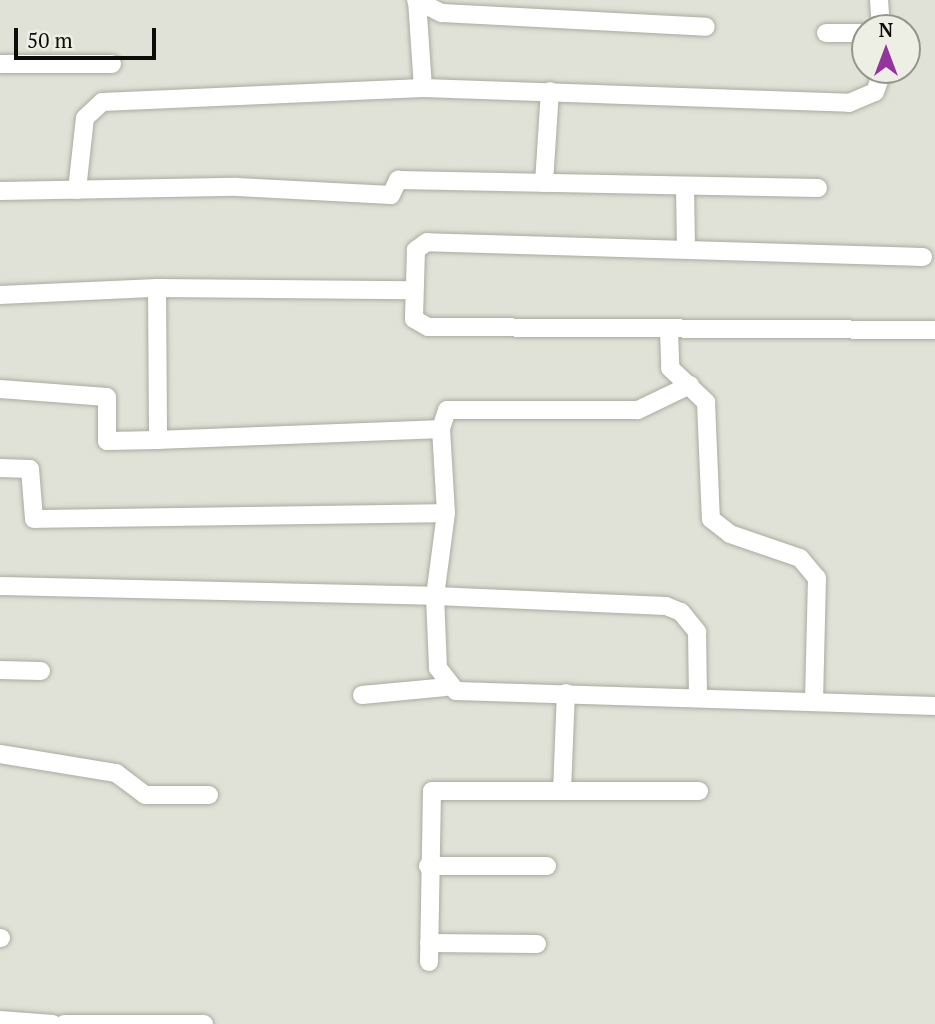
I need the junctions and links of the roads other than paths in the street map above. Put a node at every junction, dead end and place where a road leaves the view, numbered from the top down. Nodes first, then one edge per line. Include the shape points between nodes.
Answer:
1 (416, 0) edge
2 (706, 27) dead end
3 (826, 33) dead end
4 (851, 33) edge
5 (0, 64) edge
6 (112, 64) dead end
7 (878, 84) edge
8 (423, 88) junction
9 (550, 91) junction
10 (544, 183) junction
11 (685, 186) junction
12 (818, 188) dead end
13 (77, 190) junction
14 (0, 191) edge
15 (686, 249) junction
16 (923, 257) dead end
17 (157, 288) junction
18 (411, 290) junction
19 (0, 295) edge
20 (669, 330) junction
21 (935, 331) edge
22 (690, 385) junction
23 (0, 390) edge
24 (441, 429) junction
25 (158, 440) junction
26 (0, 468) edge
27 (446, 513) junction
28 (0, 586) edge
29 (435, 596) junction
30 (0, 670) edge
31 (41, 671) dead end
32 (446, 687) junction
33 (566, 693) junction
34 (362, 695) dead end
35 (698, 695) junction
36 (814, 700) junction
37 (935, 706) edge
38 (0, 754) edge
39 (562, 790) junction
40 (699, 792) dead end
41 (209, 795) dead end
42 (428, 866) junction
43 (547, 866) dead end
44 (429, 943) junction
45 (537, 944) dead end
46 (429, 962) dead end
47 (0, 1020) edge
48 (53, 1024) edge
49 (64, 1024) edge
50 (204, 1024) edge

1 - 2 street via 442,13
1 - 8 street
3 - 4 street
5 - 6 street
7 - 9 street via 875,92 849,103
8 - 9 street
8 - 13 street via 102,102 85,118
9 - 10 street
10 - 11 street
10 - 13 street via 398,180 391,195 237,187
11 - 12 street
11 - 15 street
13 - 14 street
15 - 16 street
15 - 18 street via 426,242 416,250
17 - 18 street
17 - 19 street
17 - 25 street
18 - 20 street via 414,319 421,326
20 - 21 street
20 - 22 street via 670,368
22 - 24 street via 638,410 453,407 443,415
22 - 36 street via 706,402 711,519 730,534 800,558 817,578
23 - 25 street via 107,397 107,441
24 - 25 street
24 - 27 street
26 - 27 street via 30,469 34,519
27 - 29 street
28 - 29 street
29 - 32 street via 438,668
29 - 35 street via 674,609 696,632
30 - 31 street
32 - 33 street
32 - 34 street
33 - 35 street
33 - 39 street
35 - 36 street
36 - 37 street
38 - 41 street via 116,773 145,795
39 - 40 street
39 - 42 street via 432,790
42 - 43 street
42 - 44 street
44 - 45 street
44 - 46 street
47 - 48 street
49 - 50 street

